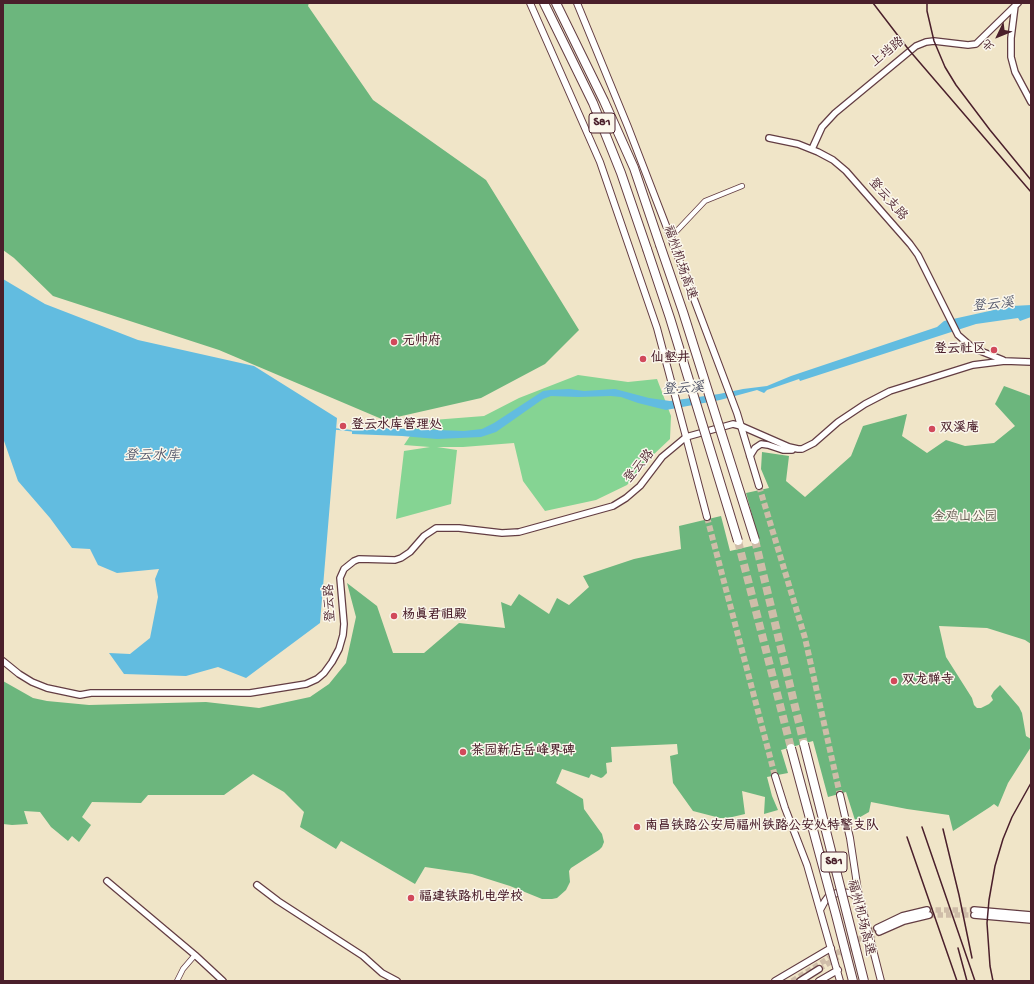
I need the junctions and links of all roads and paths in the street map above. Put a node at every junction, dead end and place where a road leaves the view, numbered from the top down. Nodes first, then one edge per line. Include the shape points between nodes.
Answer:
1 (530, 3) edge
2 (542, 3) edge
3 (557, 3) edge
4 (576, 3) edge
5 (1016, 4) edge
6 (1031, 102) edge
7 (769, 138) dead end
8 (812, 149) junction
9 (742, 186) dead end
10 (671, 237) junction
11 (1005, 361) junction
12 (1031, 362) edge
13 (740, 426) junction
14 (686, 437) junction
15 (798, 449) junction
16 (790, 450) junction
17 (750, 456) junction
18 (759, 486) tunnel mouth
19 (707, 517) tunnel mouth
20 (755, 540) tunnel mouth
21 (738, 541) tunnel mouth
22 (3, 661) edge
23 (804, 744) tunnel mouth
24 (791, 748) tunnel mouth
25 (775, 776) tunnel mouth
26 (840, 795) tunnel mouth
27 (107, 881) dead end
28 (257, 885) dead end
29 (820, 910) junction
30 (928, 912) tunnel mouth
31 (864, 914) junction
32 (1031, 915) edge
33 (1031, 920) edge
34 (878, 930) tunnel mouth
35 (831, 948) junction
36 (196, 955) junction
37 (819, 969) tunnel mouth
38 (838, 970) junction
39 (177, 981) edge
40 (223, 981) edge
41 (397, 981) edge
42 (775, 981) edge
43 (800, 981) edge
44 (819, 981) edge
45 (840, 981) edge
46 (853, 981) edge
47 (864, 981) edge
48 (881, 981) edge

1 - 14 main road via 600,162 657,328
2 - 21 highway, 福州机场高速 / S81, bridge via 593,103 622,172 670,318
3 - 20 highway, 福州机场高速 / S81, bridge via 634,168 683,312
4 - 10 main road
5 - 6 street via 1011,57 1015,72
5 - 8 street, 上垱路 via 976,44 934,41 916,46 835,113 822,127
7 - 8 street, 登云支路
8 - 11 street, 登云支路 via 846,171 907,240 918,256 955,331 963,341 973,348
9 - 10 street via 705,201
10 - 13 main road
11 - 12 street
11 - 15 street via 966,367 890,391 838,422 811,445
13 - 14 street, 登云路 via 729,424
13 - 15 street, 登云路 via 789,448
13 - 16 street
13 - 17 main road
14 - 19 main road
14 - 22 street, 登云路 via 662,457 640,486 613,506 519,532 436,528 401,558 359,559 350,562 340,578 344,624 340,645 324,674 310,683 250,693 80,695 32,682
15 - 16 street
16 - 17 street via 761,444
17 - 18 main road
23 - 47 highway, 福州机场高速 / S81, bridge
24 - 46 highway, 福州机场高速 / S81, bridge
25 - 29 main road via 807,865
26 - 31 main road
27 - 36 street
28 - 41 street via 278,902 363,956 382,973
29 - 31 main road via 828,897 845,892 856,897
29 - 35 main road
30 - 34 street
31 - 48 main road
32 - 33 street via 974,912
35 - 38 main road
35 - 42 main road
36 - 39 street via 183,969
36 - 40 street
37 - 43 street
38 - 44 main road
38 - 45 main road

